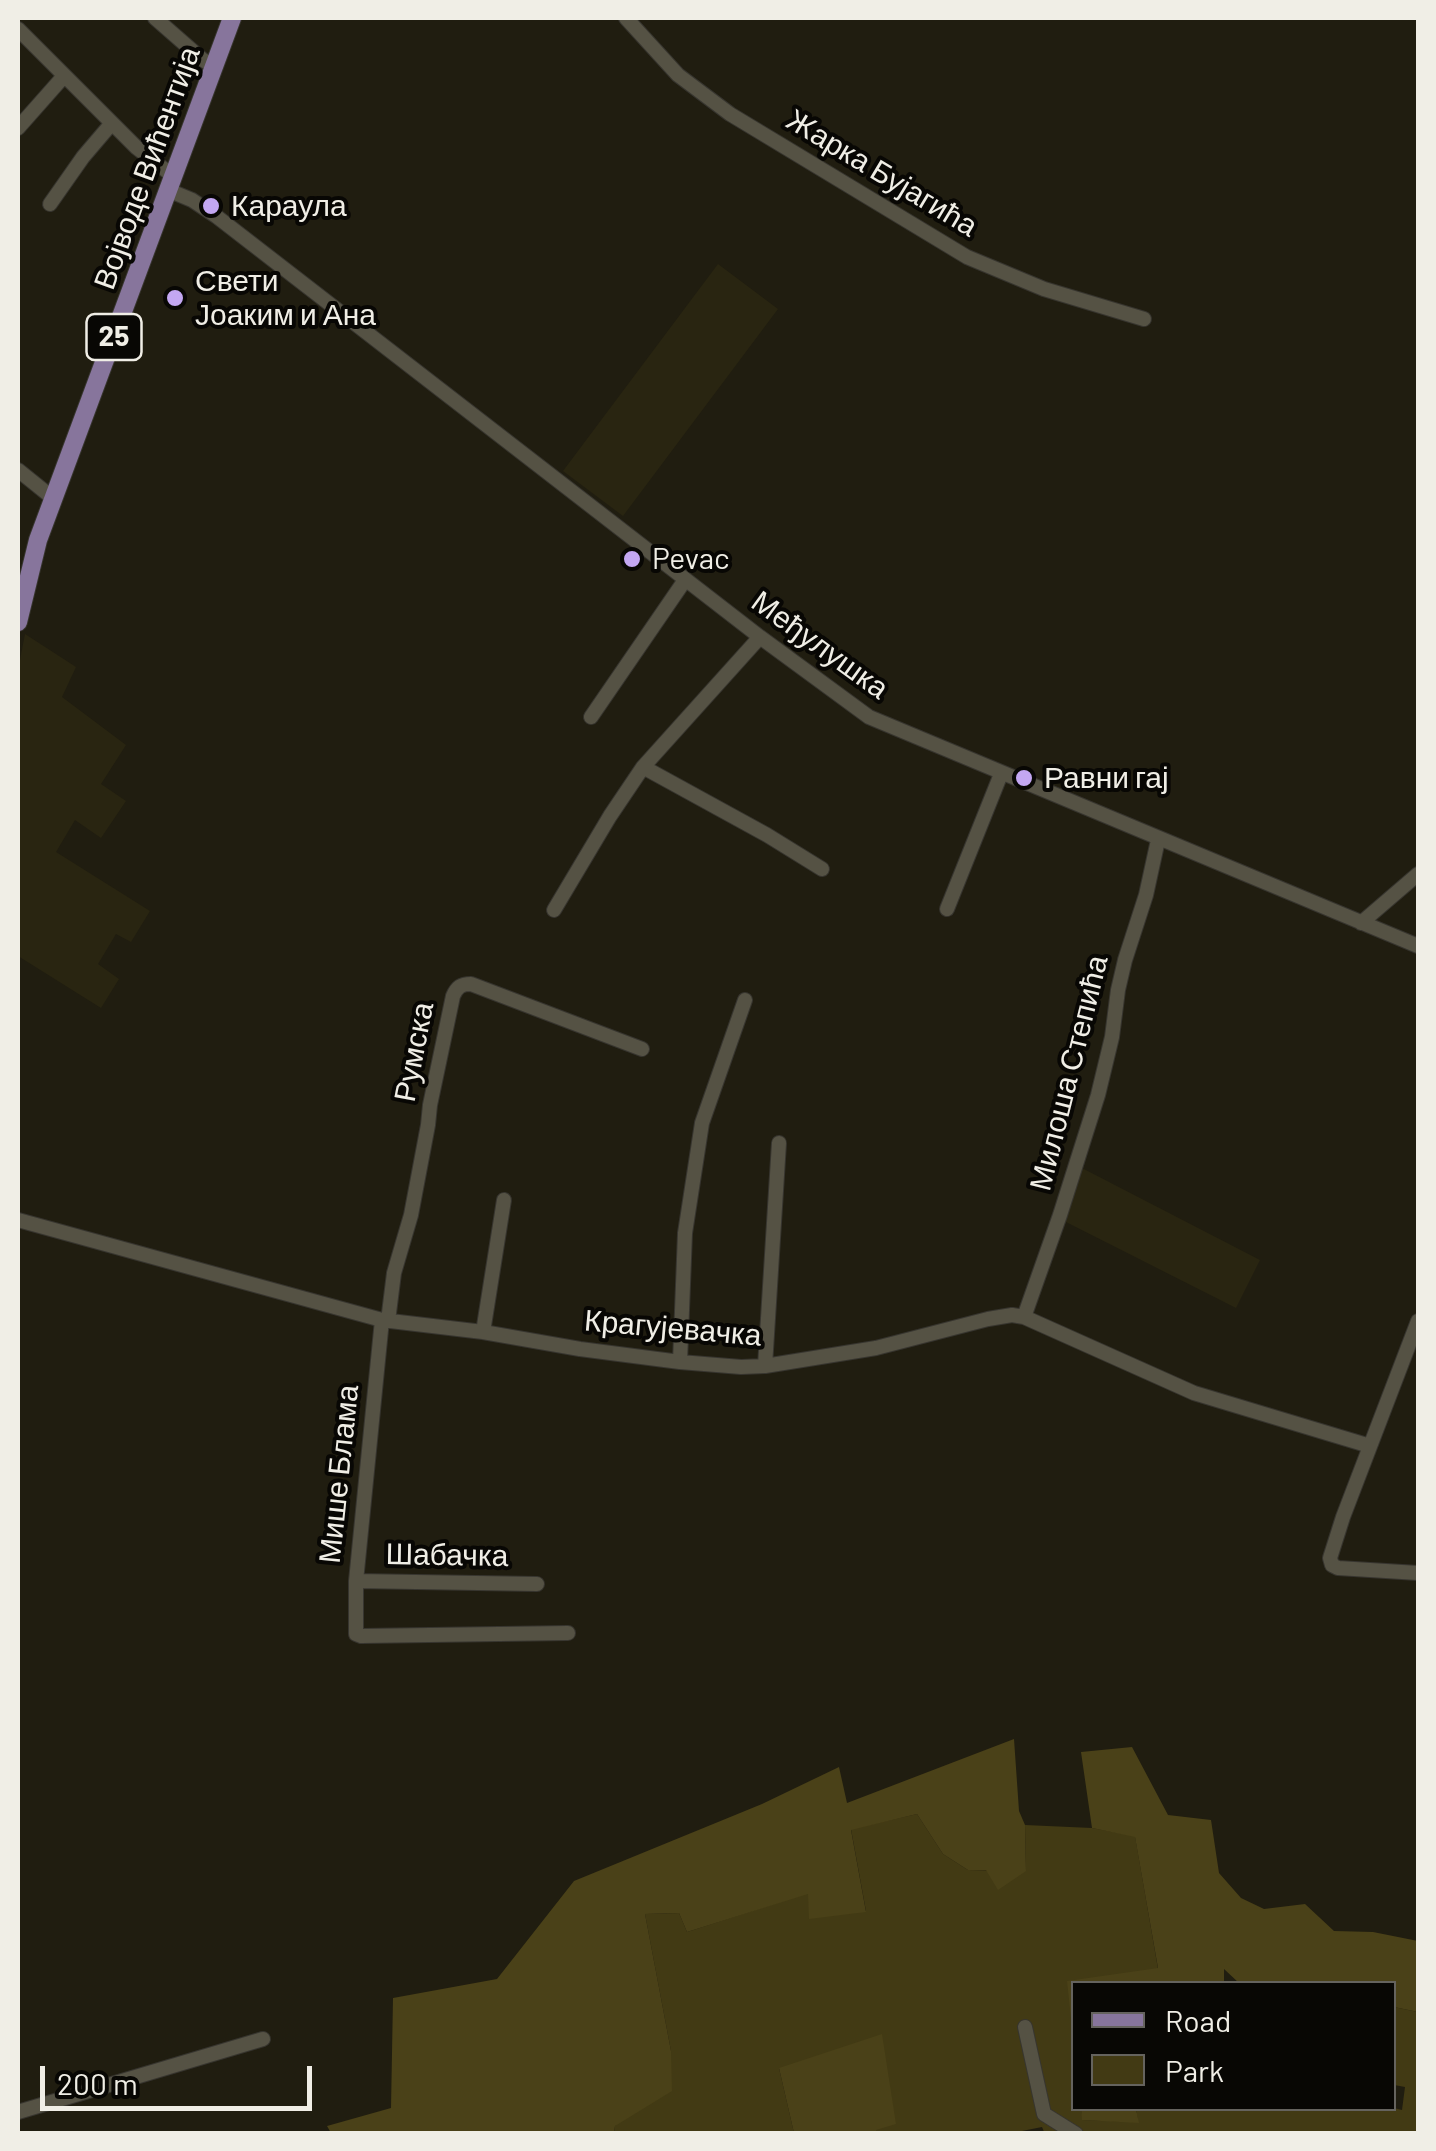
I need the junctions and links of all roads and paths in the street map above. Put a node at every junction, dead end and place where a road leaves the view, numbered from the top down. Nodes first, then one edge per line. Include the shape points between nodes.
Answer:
1 (155, 18) edge
2 (232, 18) edge
3 (626, 18) edge
4 (18, 29) edge
5 (214, 66) junction
6 (64, 76) junction
7 (112, 124) junction
8 (18, 128) edge
9 (171, 183) junction
10 (50, 204) dead end
11 (1144, 319) dead end
12 (18, 470) edge
13 (54, 498) junction
14 (686, 580) junction
15 (18, 622) edge
16 (760, 638) junction
17 (591, 717) dead end
18 (642, 768) junction
19 (1001, 774) junction
20 (1158, 840) junction
21 (822, 868) dead end
22 (1418, 874) edge
23 (948, 909) dead end
24 (554, 910) dead end
25 (1361, 923) junction
26 (1418, 946) edge
27 (745, 1000) dead end
28 (642, 1050) dead end
29 (779, 1144) dead end
30 (504, 1200) dead end
31 (18, 1220) edge
32 (1024, 1317) junction
33 (385, 1320) junction
34 (1418, 1321) edge
35 (484, 1332) junction
36 (680, 1362) junction
37 (765, 1366) junction
38 (1370, 1446) junction
39 (1418, 1573) edge
40 (356, 1581) junction
41 (537, 1584) dead end
42 (568, 1633) dead end
43 (1025, 2027) dead end
44 (263, 2039) dead end
45 (18, 2112) edge
46 (1076, 2134) edge

1 - 5 street
2 - 5 main road, Војводе Вићентија / 25
3 - 11 street, Жарка Бујагића via 678,75 730,114 966,257
4 - 6 street, Међулушка
5 - 9 main road, Војводе Вићентија / 25
6 - 7 street, Међулушка
6 - 8 street
7 - 9 street, Међулушка
7 - 10 street
9 - 13 main road, Војводе Вићентија / 25
9 - 14 street, Међулушка
12 - 13 street
13 - 15 main road, Војводе Вићентија / 25
14 - 16 street, Међулушка
14 - 17 street
16 - 18 street
16 - 19 street, Међулушка via 869,718
18 - 21 street
18 - 24 street
19 - 20 street, Међулушка
19 - 23 street
20 - 25 street, Међулушка
20 - 32 street, Милоша Степића via 1098,1095
22 - 25 street
25 - 26 street, Међулушка
27 - 36 street via 702,1123 685,1233
28 - 33 street, Румска via 470,984 457,988
29 - 37 street
30 - 35 street
31 - 33 street, Крагујевачка
32 - 37 street, Крагујевачка
32 - 38 street via 1194,1393
33 - 35 street, Крагујевачка
33 - 40 street, Мише Блама
34 - 38 street
35 - 36 street, Крагујевачка
36 - 37 street, Крагујевачка
38 - 39 street via 1331,1562
40 - 41 street, Шабачка
40 - 42 street, Мише Блама via 361,1636
43 - 46 street via 1044,2114
44 - 45 street

